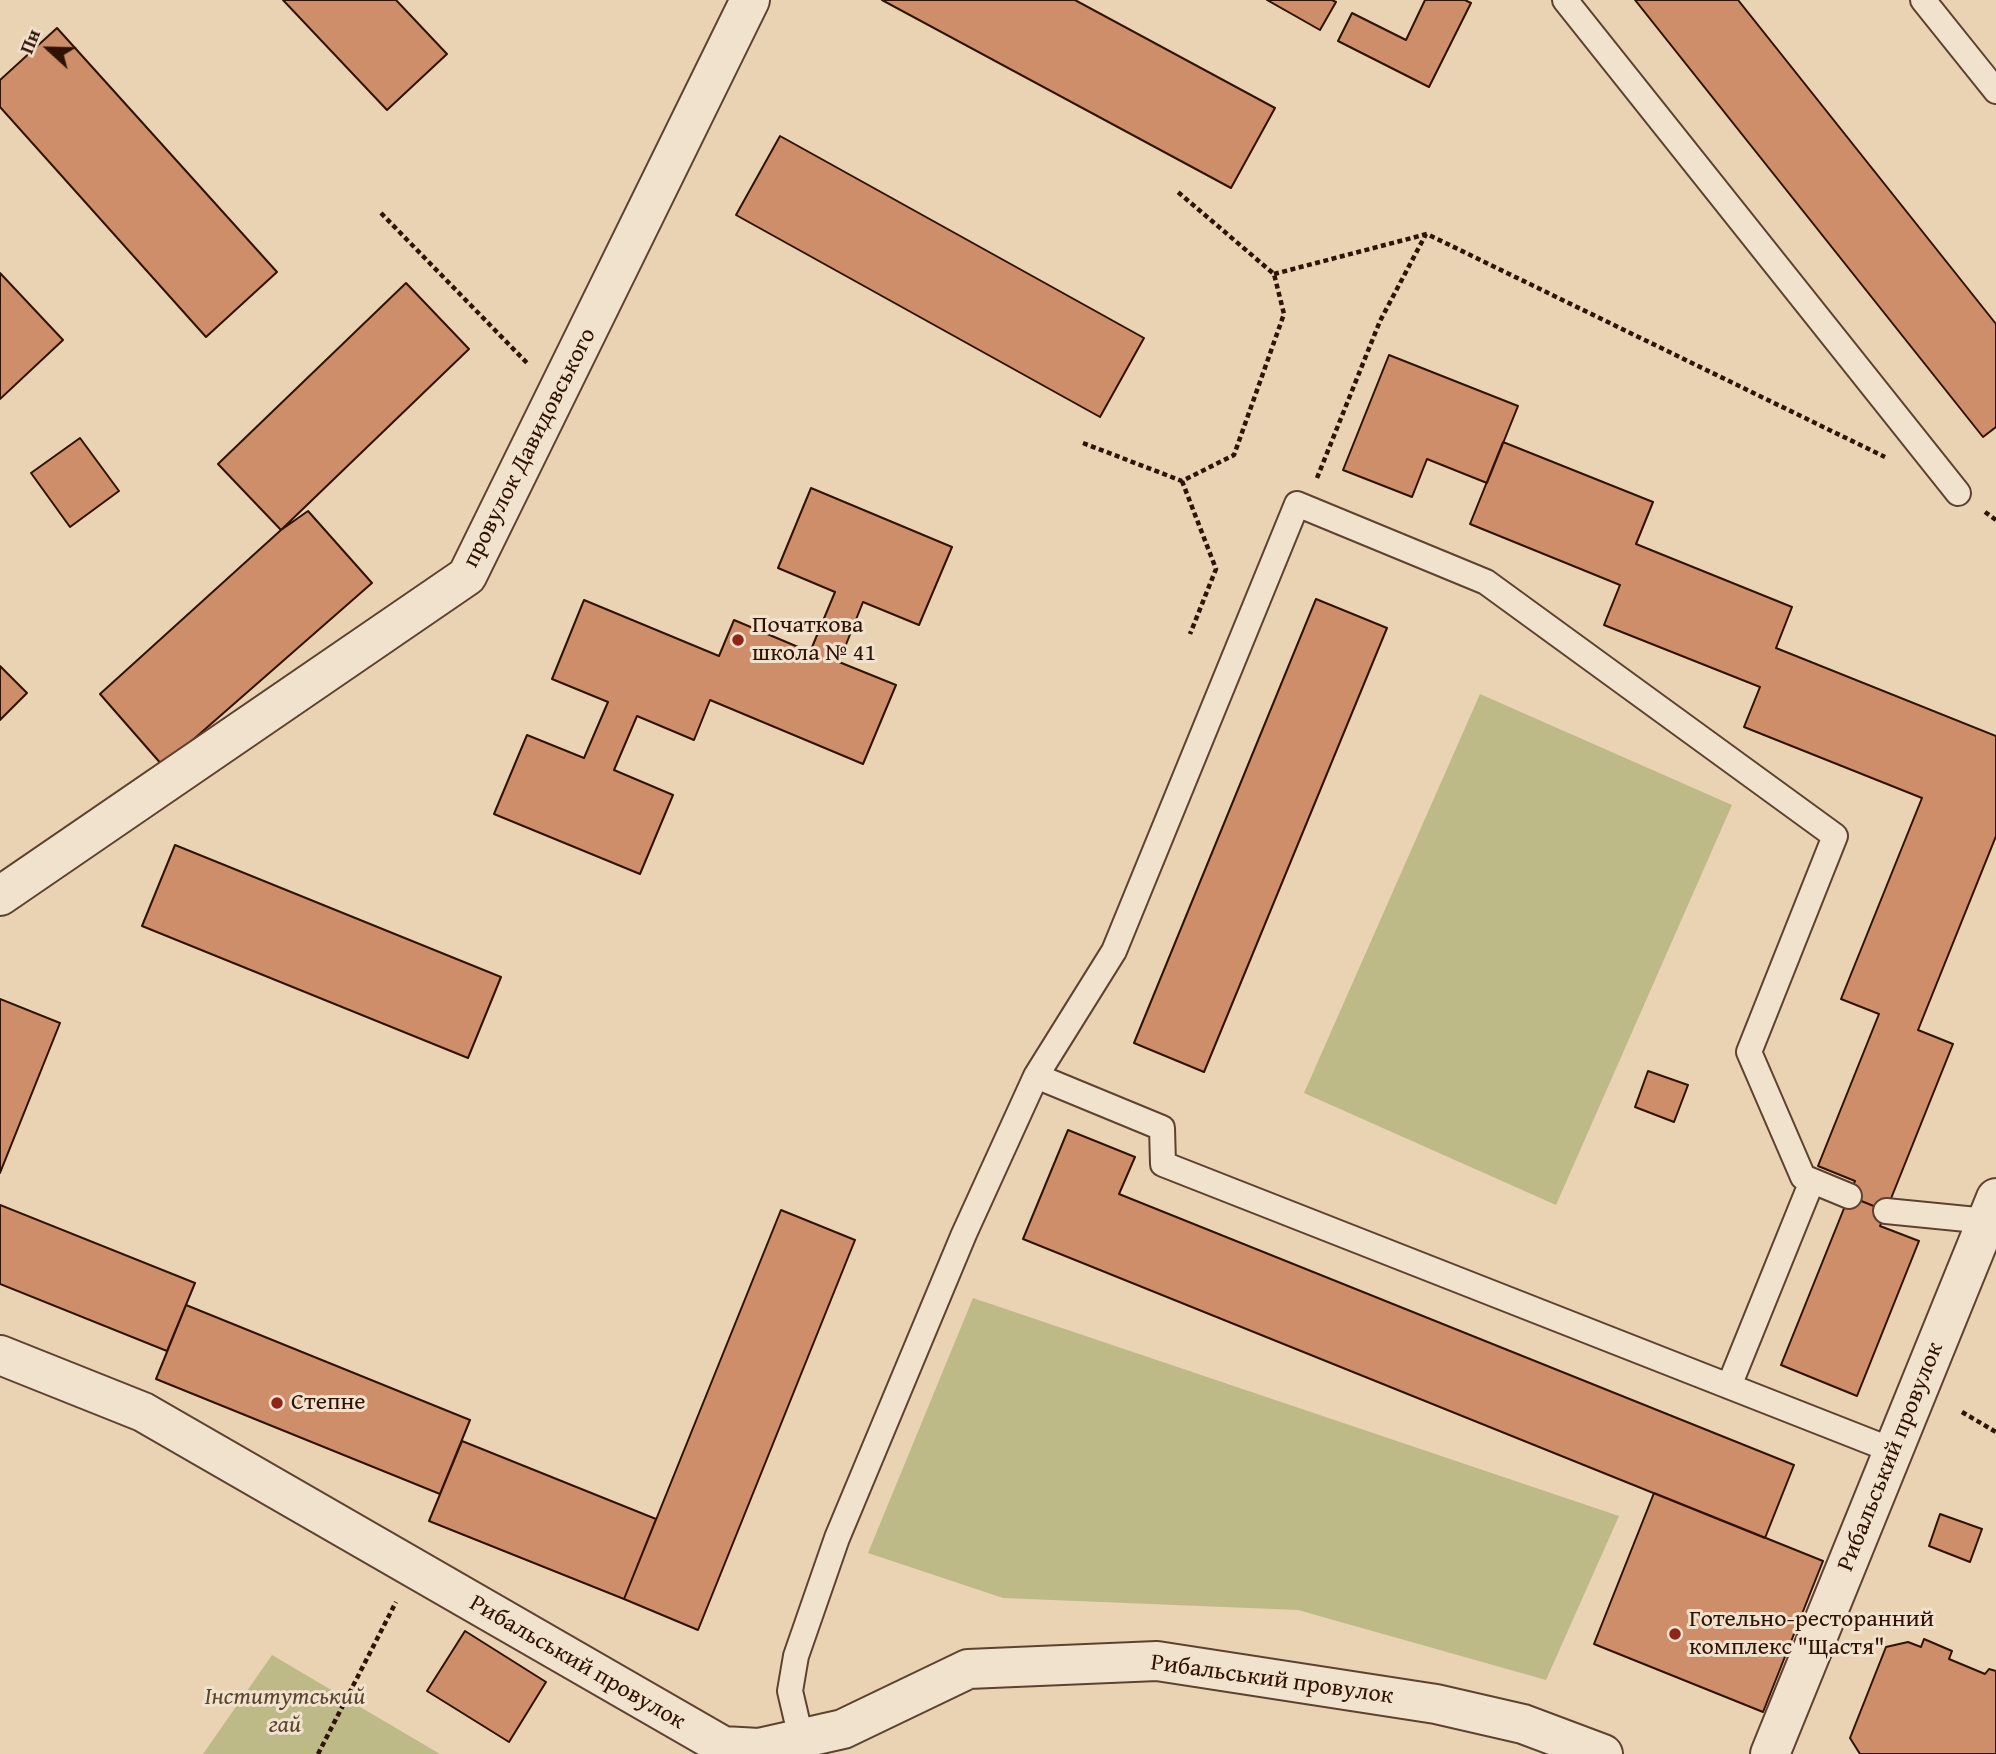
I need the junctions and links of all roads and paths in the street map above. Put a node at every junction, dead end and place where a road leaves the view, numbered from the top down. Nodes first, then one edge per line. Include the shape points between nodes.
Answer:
1 (750, 0) edge
2 (1565, 0) edge
3 (1923, 0) edge
4 (1996, 91) edge
5 (1178, 192) dead end
6 (381, 213) dead end
7 (1427, 234) junction
8 (1274, 274) junction
9 (558, 394) junction
10 (1083, 443) dead end
11 (1896, 463) dead end
12 (1182, 481) junction
13 (1958, 493) dead end
14 (1317, 512) junction
15 (1190, 634) dead end
16 (0, 896) edge
17 (1036, 1076) junction
18 (1812, 1181) junction
19 (1849, 1196) dead end
20 (1886, 1210) dead end
21 (1991, 1210) edge
22 (0, 1355) edge
23 (1729, 1386) junction
24 (1962, 1412) dead end
25 (1996, 1432) edge
26 (1894, 1451) junction
27 (411, 1568) junction
28 (801, 1738) junction
29 (318, 1754) edge
30 (1603, 1754) edge
31 (1770, 1754) edge

1 - 9 street, провулок Давидовського
2 - 13 lane
3 - 4 lane
5 - 8 path
6 - 9 path
7 - 8 path
7 - 11 path
7 - 14 path via 1380,321 1317,472
8 - 12 path via 1284,314 1234,455
9 - 16 street, провулок Давидовського via 467,576
10 - 12 path
12 - 15 path via 1216,569
14 - 17 lane via 1297,504 1114,951
14 - 18 lane via 1486,582 1835,836 1749,1052 1803,1177
17 - 23 lane via 1162,1128 1163,1164
17 - 28 lane via 964,1234 837,1538 796,1656 790,1691
18 - 19 lane
18 - 23 lane
20 - 21 lane
21 - 26 street, Рибальський провулок
22 - 27 street, Рибальський провулок via 143,1412
23 - 26 lane
24 - 25 path
26 - 31 street, Рибальський провулок
27 - 28 street, Рибальський провулок via 723,1746 758,1748
27 - 29 path
28 - 30 street, Рибальський провулок via 843,1729 968,1669 1157,1661 1436,1704 1523,1724

